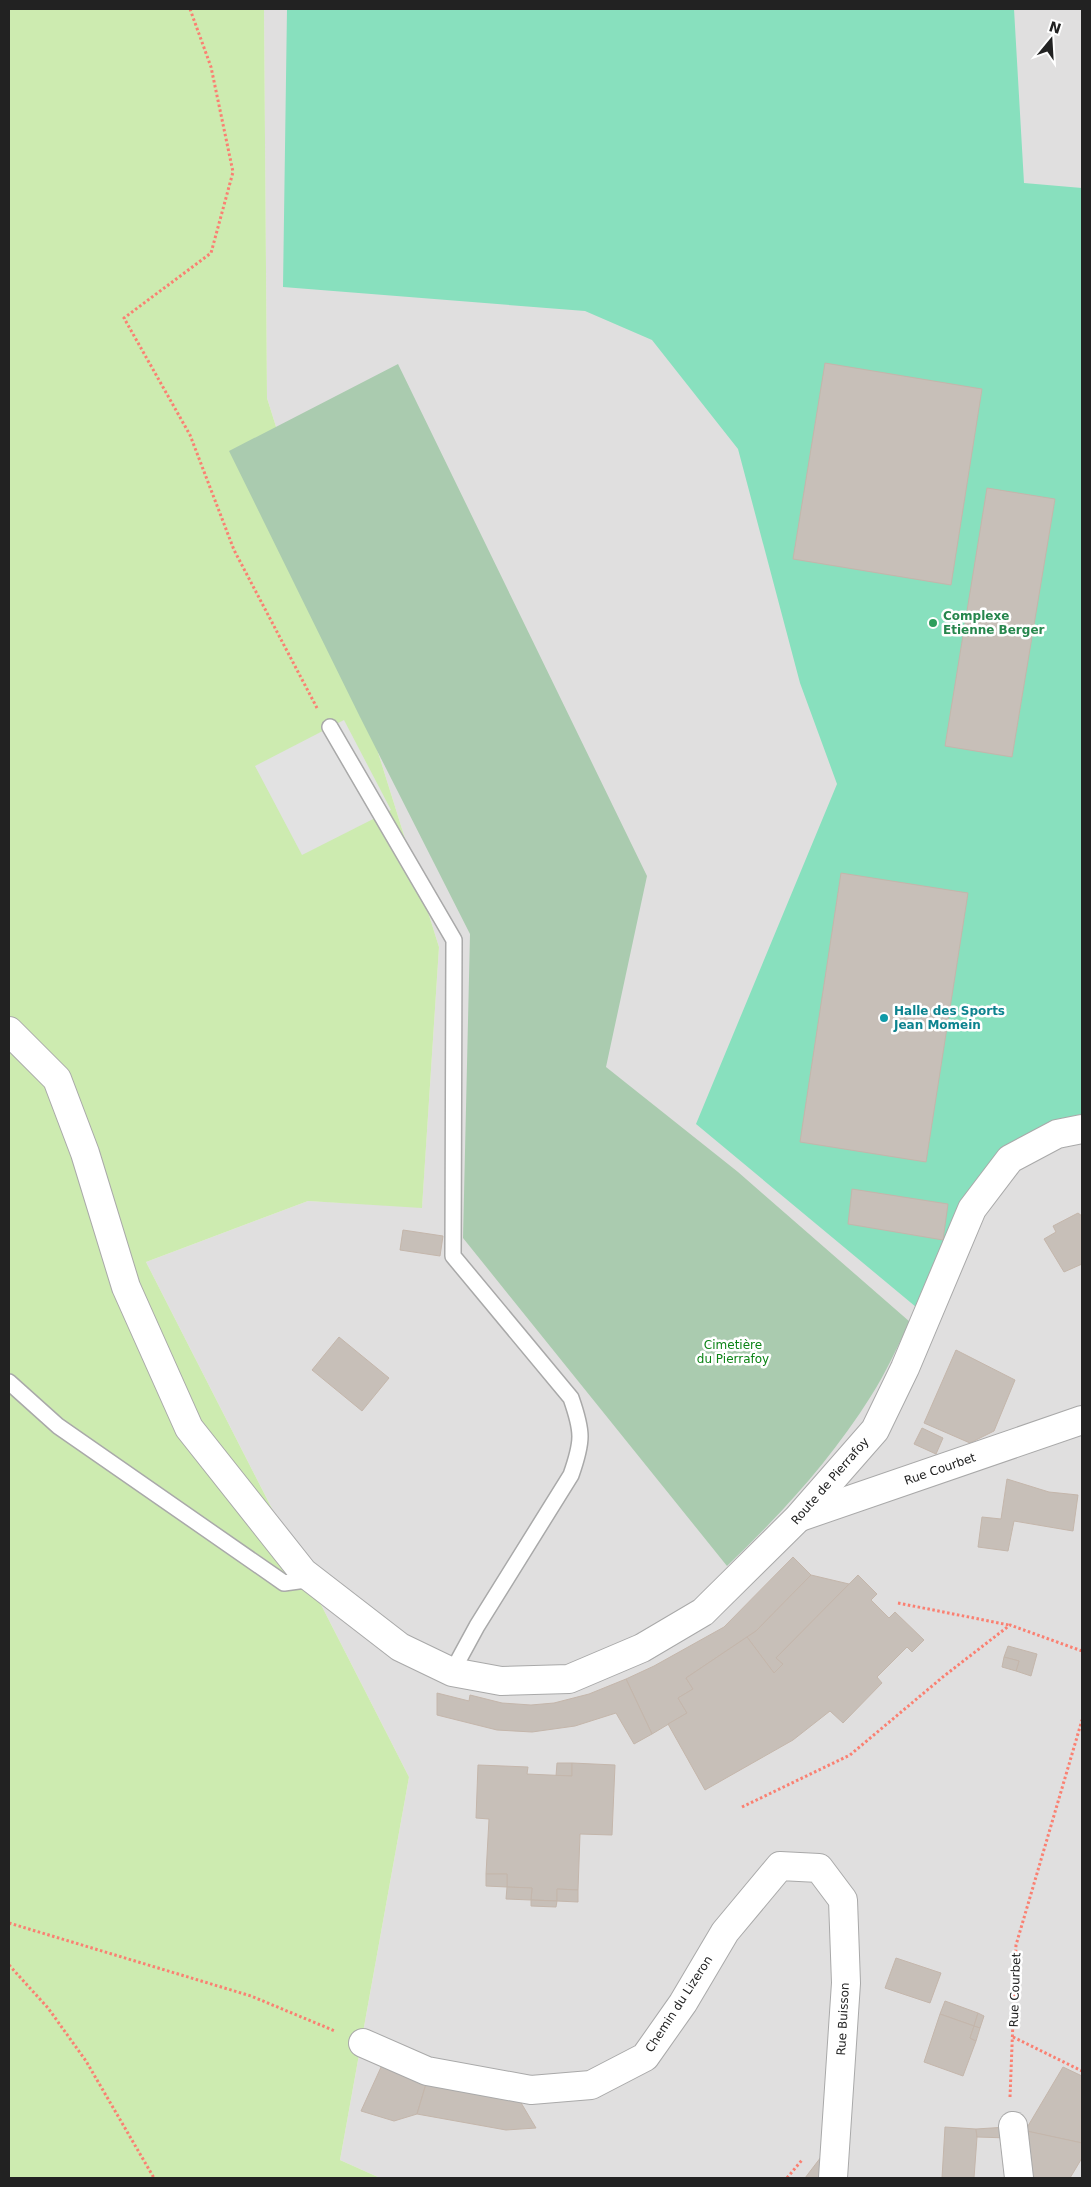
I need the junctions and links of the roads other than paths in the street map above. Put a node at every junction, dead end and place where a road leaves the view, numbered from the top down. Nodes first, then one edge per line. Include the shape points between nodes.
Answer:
1 (330, 727) road end
2 (9, 1031) edge
3 (1082, 1129) edge
4 (9, 1382) edge
5 (1082, 1420) edge
6 (798, 1518) junction
7 (313, 1579) junction
8 (452, 1672) junction
9 (819, 1868) joint
10 (363, 2043) road end
11 (1013, 2126) road end
12 (834, 2178) edge
13 (1019, 2178) edge

1 - 8 lane via 454,940 453,1256 571,1398 580,1424 580,1450 571,1475
2 - 7 street, Route de Pierrafoy via 57,1079 85,1153 126,1287 189,1428 304,1572
3 - 6 street, Route de Pierrafoy via 1057,1134 1010,1159 972,1209 905,1368 875,1430
4 - 7 lane via 58,1426 284,1583
5 - 6 street, Rue Courbet
6 - 8 street, Route de Pierrafoy via 703,1612 642,1648 569,1679 502,1681
7 - 8 street, Route de Pierrafoy via 400,1647
9 - 10 street, Chemin du Lizeron via 780,1866 725,1932 683,2003 645,2058 591,2085 522,2089 427,2071
9 - 12 street, Rue Buisson via 842,1900 846,1983
11 - 13 street

